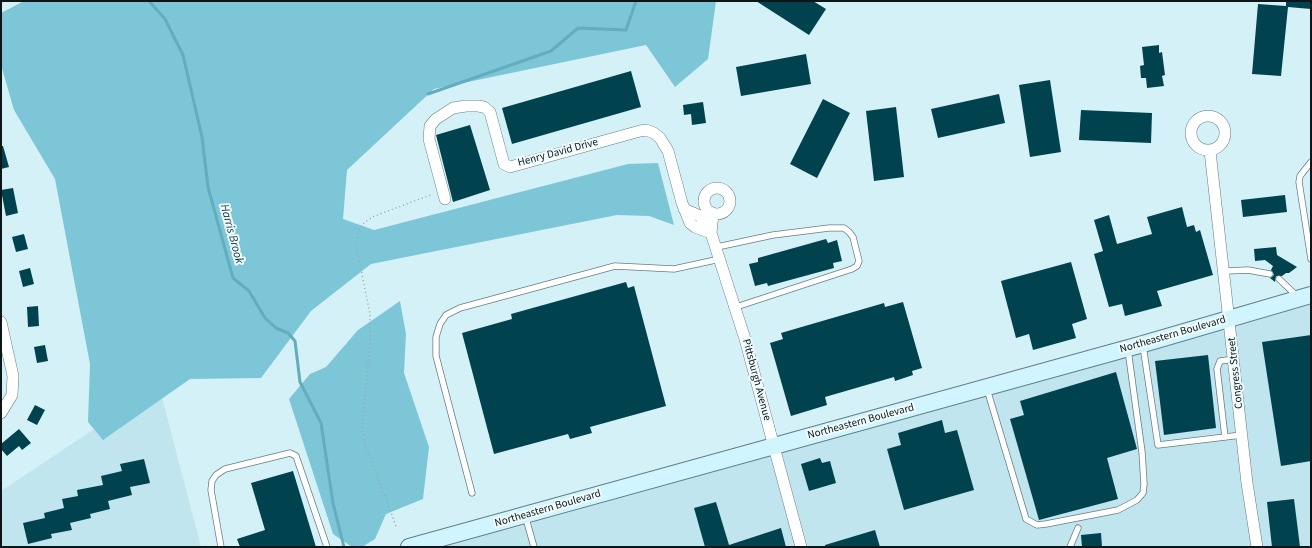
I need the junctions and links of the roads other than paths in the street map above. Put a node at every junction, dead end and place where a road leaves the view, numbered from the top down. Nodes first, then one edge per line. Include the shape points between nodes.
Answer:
1 (1210, 151) dead end
2 (1311, 162) edge
3 (445, 199) dead end
4 (713, 214) dead end
5 (711, 233) junction
6 (717, 246) junction
7 (721, 258) junction
8 (1311, 259) edge
9 (1225, 271) junction
10 (1270, 274) dead end
11 (1279, 279) dead end
12 (1305, 296) edge
13 (736, 307) junction
14 (1229, 318) junction
15 (1, 322) edge
16 (1143, 344) junction
17 (1127, 348) junction
18 (1235, 359) junction
19 (987, 387) junction
20 (1, 413) edge
21 (1242, 435) junction
22 (1226, 437) junction
23 (774, 446) junction
24 (472, 493) dead end
25 (525, 515) junction
26 (1078, 528) dead end
27 (220, 546) edge
28 (327, 547) edge
29 (410, 547) edge
30 (534, 547) edge
31 (801, 547) edge
32 (1070, 547) edge
33 (1257, 547) edge

1 - 9 street, Congress Street
2 - 8 lane via 1300,176 1299,182
3 - 5 street, Henry David Drive via 429,139 430,126 443,113 453,108 478,106 490,112 504,164 510,167 640,131 654,133 668,151 690,223
4 - 5 street
5 - 6 street, Pittsburgh Avenue
6 - 7 street, Pittsburgh Avenue
6 - 13 lane via 829,228 844,228 852,237 859,261 857,266
7 - 13 street, Pittsburgh Avenue
7 - 24 lane via 674,269 615,266 460,308 446,315 436,337 436,356
9 - 10 lane via 1248,270
9 - 14 street, Congress Street
11 - 12 lane
12 - 14 street, Northeastern Boulevard
13 - 23 street, Pittsburgh Avenue
14 - 16 street, Northeastern Boulevard
14 - 18 street, Congress Street
15 - 20 street via 13,376 12,396
16 - 17 street, Northeastern Boulevard
16 - 22 lane via 1158,445
17 - 19 street, Northeastern Boulevard
17 - 19 lane via 1144,484 1143,493 1138,500 1118,510 1037,525 1026,519
18 - 21 street, Congress Street
18 - 22 lane via 1220,361 1217,369
19 - 23 street, Northeastern Boulevard
21 - 22 lane
21 - 33 street, Congress Street
23 - 25 street, Northeastern Boulevard
23 - 31 street, Pittsburgh Avenue
25 - 29 street, Northeastern Boulevard
25 - 30 lane
26 - 32 lane
27 - 28 lane via 211,490 216,475 225,469 290,453 296,456

